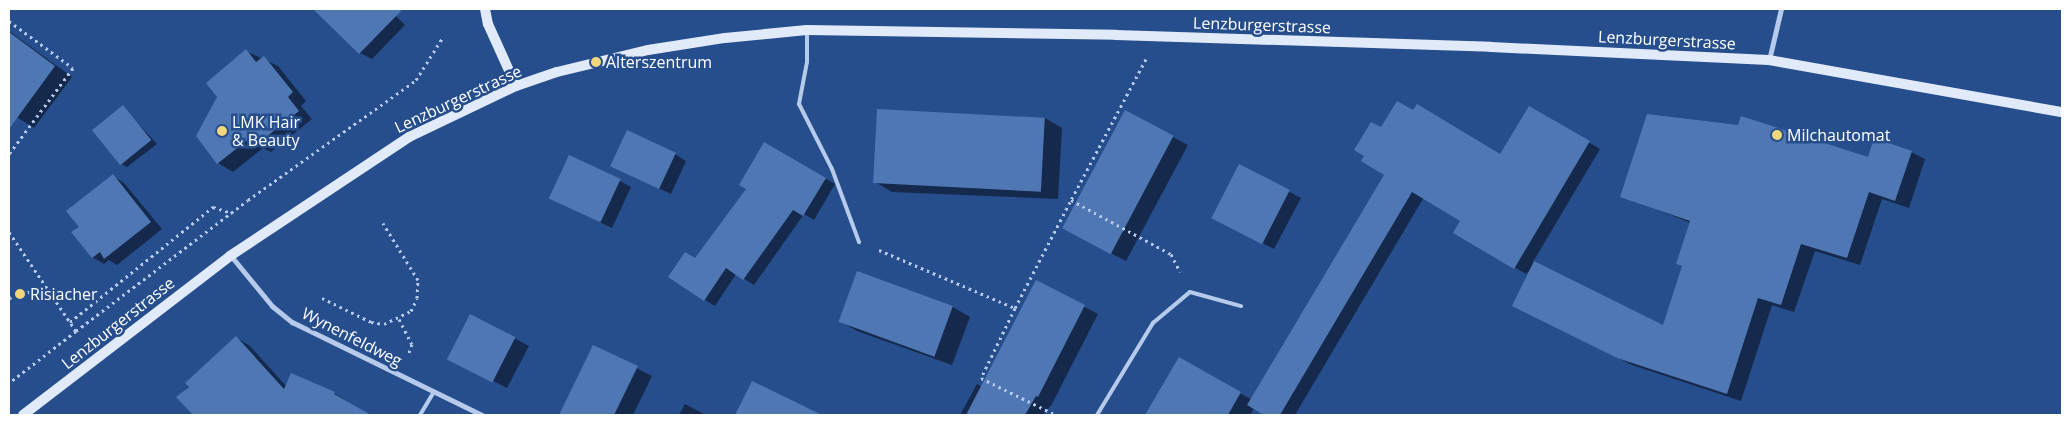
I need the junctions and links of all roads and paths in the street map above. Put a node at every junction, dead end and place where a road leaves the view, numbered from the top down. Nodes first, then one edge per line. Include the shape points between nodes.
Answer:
1 (486, 9) edge
2 (1782, 9) edge
3 (9, 21) edge
4 (807, 30) junction
5 (1158, 37) junction
6 (443, 38) dead end
7 (1769, 60) junction
8 (516, 86) junction
9 (2062, 112) edge
10 (9, 154) edge
11 (1071, 200) junction
12 (232, 213) junction
13 (383, 223) dead end
14 (9, 232) edge
15 (859, 242) joint
16 (230, 256) junction
17 (46, 287) junction
18 (1190, 292) junction
19 (9, 298) edge
20 (322, 298) dead end
21 (1241, 306) dead end
22 (1015, 308) junction
23 (399, 320) junction
24 (70, 322) junction
25 (76, 331) junction
26 (412, 344) dead end
27 (9, 384) edge
28 (434, 392) junction
29 (23, 415) edge
30 (420, 415) edge
31 (482, 415) edge
32 (1056, 415) edge
33 (1097, 415) edge

1 - 8 main road via 488,24
2 - 7 street
3 - 10 path via 73,68
4 - 5 main road, Lenzburgerstrasse
4 - 8 main road, Lenzburgerstrasse via 648,50
4 - 15 lane via 807,62 799,104 832,169
5 - 7 main road, Lenzburgerstrasse via 1491,47
5 - 11 path
6 - 12 path via 416,80
7 - 9 main road, Lenzburgerstrasse
8 - 16 main road, Lenzburgerstrasse via 392,147
11 - 18 path via 1171,254
11 - 22 path
12 - 24 path via 213,207
12 - 25 path
13 - 23 path via 418,280 418,298 411,311
14 - 17 path
15 - 22 path
16 - 28 street, Wynenfeldweg via 272,306 292,322
16 - 29 main road, Lenzburgerstrasse
17 - 19 path
17 - 24 path
18 - 21 lane
18 - 33 lane via 1153,322
20 - 23 path via 371,322 384,324
22 - 32 path via 981,378
23 - 26 path
24 - 25 path
25 - 27 path
28 - 30 lane
28 - 31 street, Wynenfeldweg

